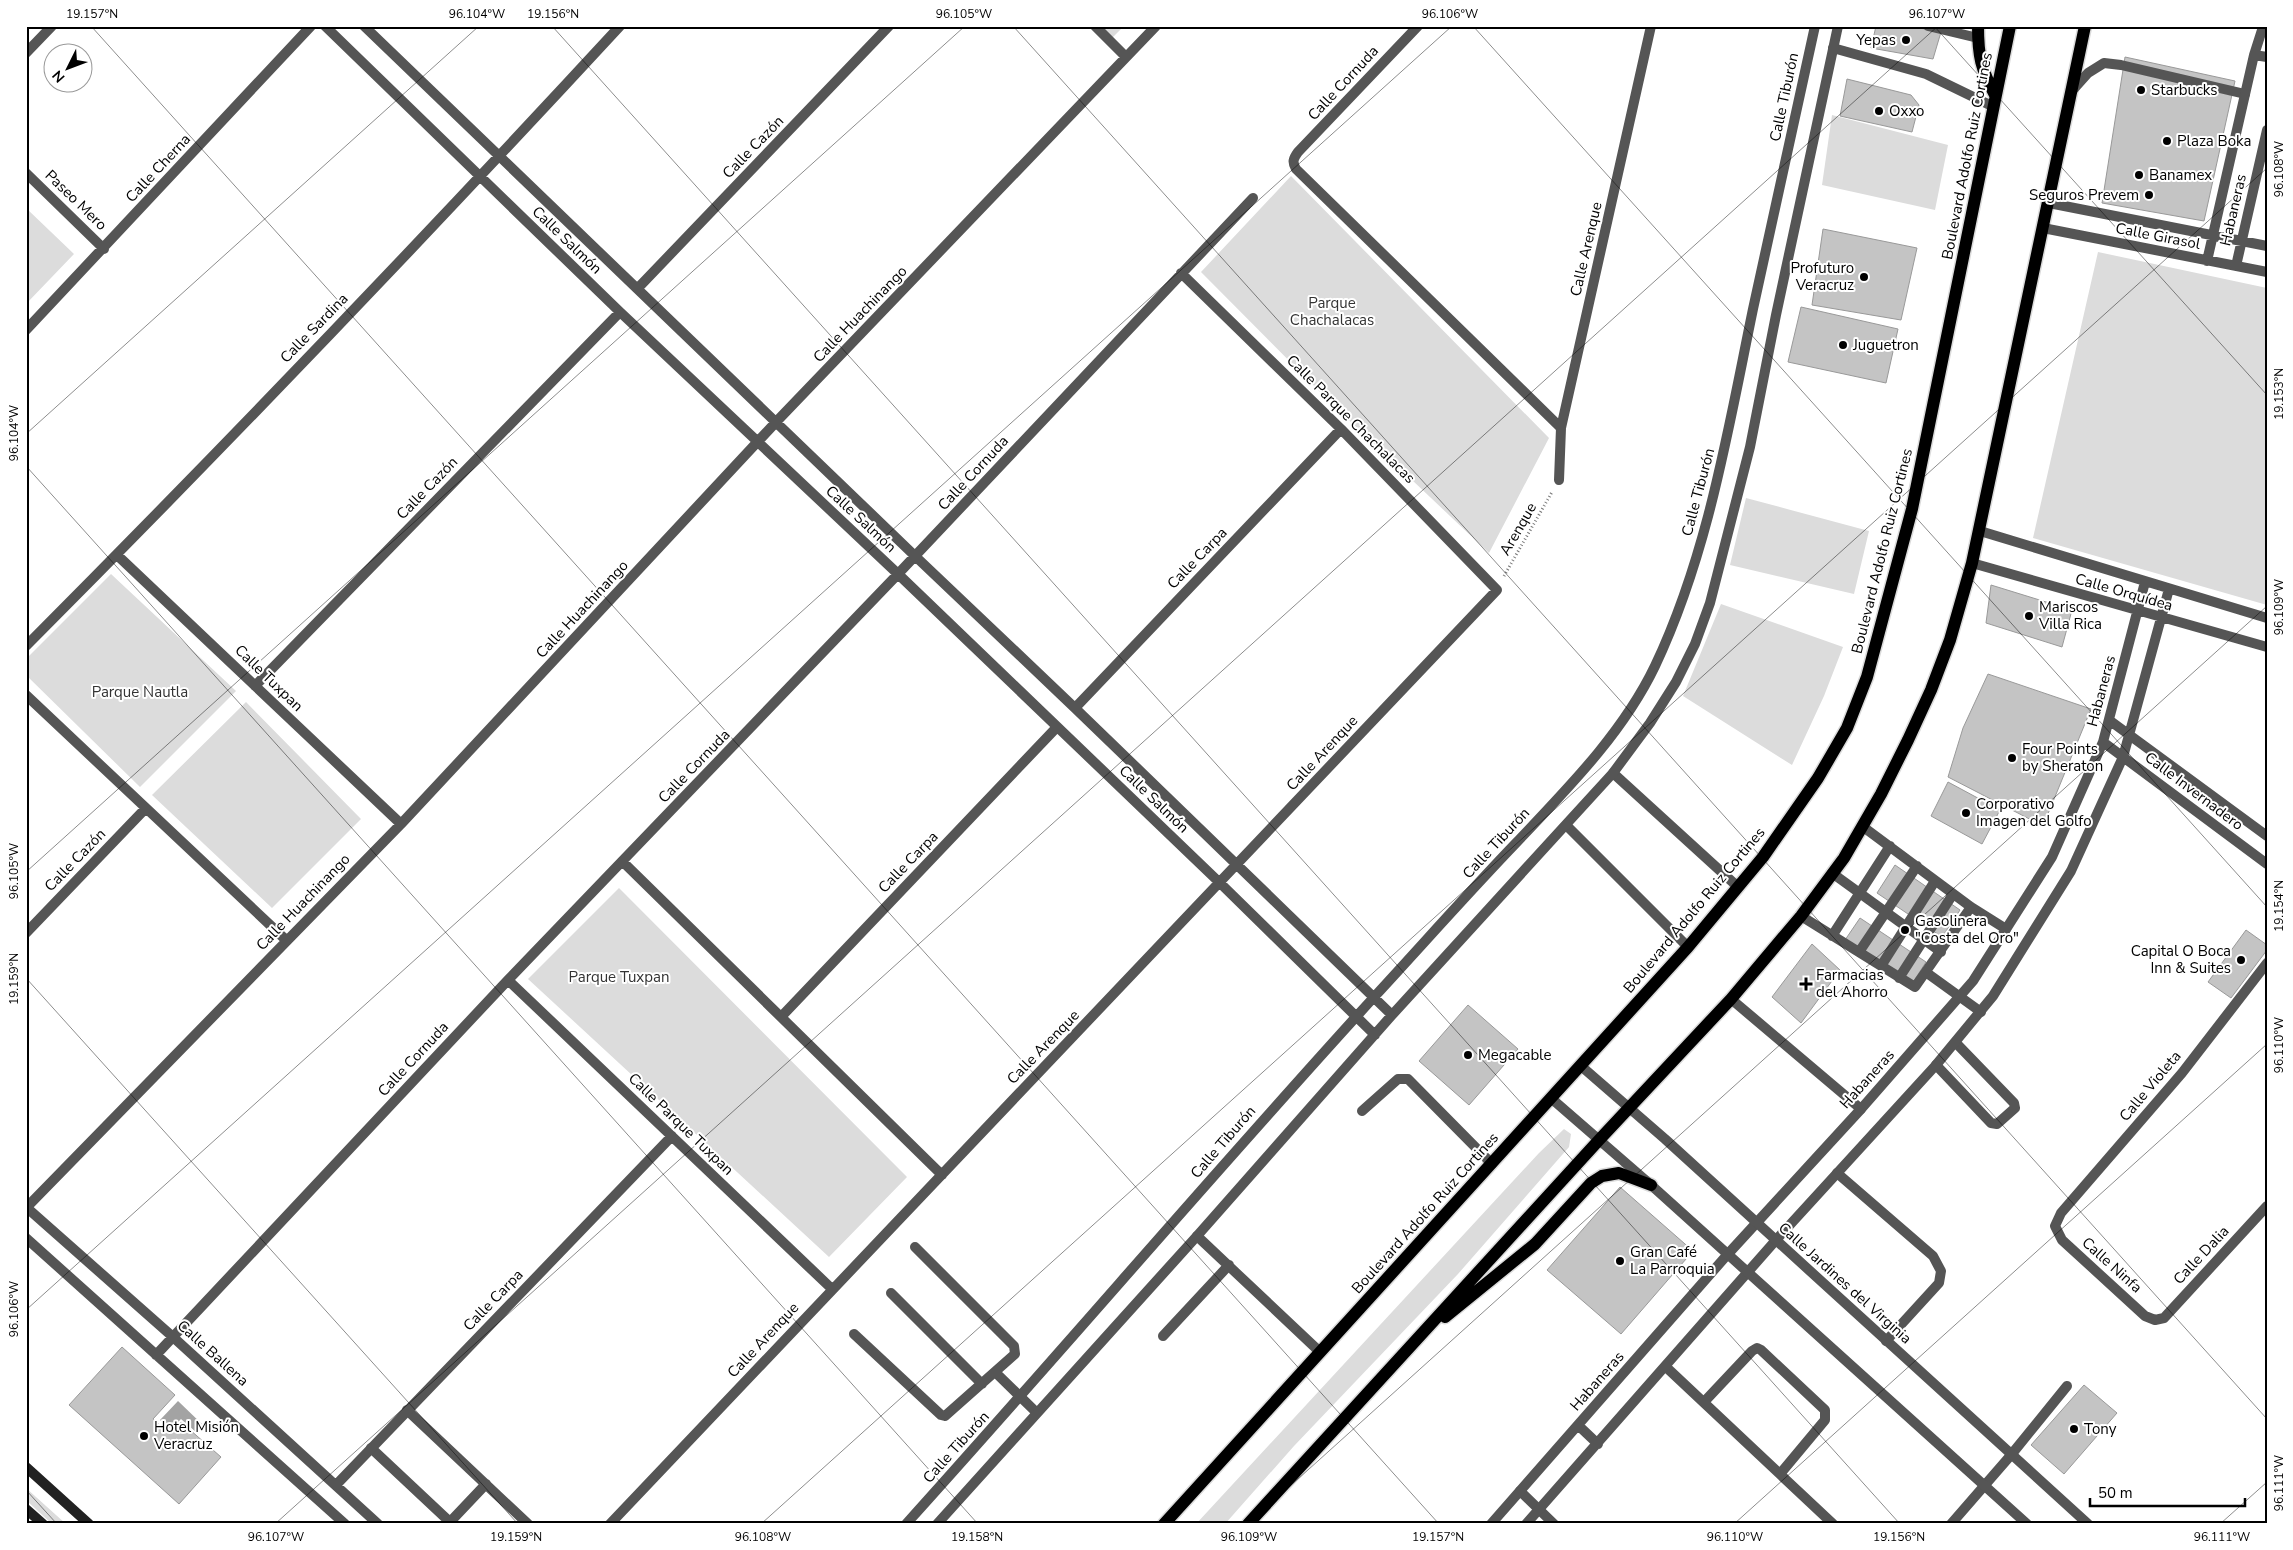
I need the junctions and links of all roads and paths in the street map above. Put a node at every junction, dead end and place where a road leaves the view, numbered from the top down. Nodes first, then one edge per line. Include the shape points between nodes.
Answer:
1 (52, 26) edge
2 (311, 26) edge
3 (325, 26) edge
4 (364, 26) edge
5 (620, 26) edge
6 (889, 26) edge
7 (1094, 26) edge
8 (1156, 26) edge
9 (1418, 26) edge
10 (1651, 26) edge
11 (1815, 26) edge
12 (1838, 26) edge
13 (1928, 26) edge
14 (2010, 26) edge
15 (2085, 26) edge
16 (2265, 30) edge
17 (1978, 32) edge
18 (1833, 48) junction
19 (26, 53) edge
20 (2254, 55) junction
21 (1126, 57) junction
22 (2267, 57) edge
23 (2071, 92) junction
24 (2245, 94) junction
25 (1995, 101) junction
26 (2267, 130) edge
27 (500, 156) junction
28 (26, 173) edge
29 (480, 177) junction
30 (1253, 198) dead end
31 (2049, 203) junction
32 (2043, 228) junction
33 (2214, 234) junction
34 (2241, 241) junction
35 (2267, 246) edge
36 (104, 249) junction
37 (2207, 260) junction
38 (2236, 266) junction
39 (2267, 272) edge
40 (1181, 273) junction
41 (638, 288) junction
42 (620, 312) junction
43 (26, 330) edge
44 (777, 422) junction
45 (1561, 428) junction
46 (1341, 429) junction
47 (758, 442) junction
48 (1558, 480) joint
49 (1980, 531) junction
50 (117, 554) junction
51 (915, 556) junction
52 (1972, 563) junction
53 (898, 574) junction
54 (2145, 582) junction
55 (2169, 589) junction
56 (1497, 590) junction
57 (2136, 611) junction
58 (2162, 618) junction
59 (2267, 618) edge
60 (26, 646) edge
61 (2267, 647) edge
62 (255, 686) junction
63 (26, 694) edge
64 (1075, 708) junction
65 (2109, 720) junction
66 (1057, 727) junction
67 (2129, 735) junction
68 (2103, 742) junction
69 (2123, 757) junction
70 (1613, 773) junction
71 (146, 808) junction
72 (401, 824) junction
73 (1567, 826) junction
74 (1862, 826) junction
75 (2267, 836) edge
76 (1890, 846) junction
77 (623, 862) junction
78 (1236, 864) junction
79 (2267, 864) edge
80 (1916, 866) junction
81 (1832, 873) junction
82 (1935, 880) junction
83 (1220, 883) junction
84 (1738, 888) junction
85 (1860, 893) junction
86 (1953, 894) junction
87 (1971, 907) junction
88 (1886, 913) junction
89 (1800, 916) junction
90 (1907, 928) junction
91 (2006, 929) junction
92 (26, 933) edge
93 (1832, 936) junction
94 (286, 940) junction
95 (1924, 940) junction
96 (1688, 948) junction
97 (1859, 952) junction
98 (1941, 952) junction
99 (2267, 963) edge
100 (1881, 966) junction
101 (1927, 973) junction
102 (1899, 978) junction
103 (508, 980) junction
104 (1373, 998) junction
105 (1960, 998) junction
106 (1731, 999) junction
107 (1981, 1012) junction
108 (1392, 1015) junction
109 (781, 1017) junction
110 (1356, 1018) junction
111 (1375, 1035) junction
112 (1956, 1042) junction
113 (1936, 1065) junction
114 (1581, 1066) junction
115 (1552, 1099) junction
116 (1629, 1108) junction
117 (1861, 1109) junction
118 (1362, 1111) dead end
119 (672, 1136) junction
120 (1599, 1140) junction
121 (1492, 1164) junction
122 (1838, 1173) junction
123 (942, 1174) junction
124 (1650, 1185) junction
125 (2267, 1206) edge
126 (26, 1208) edge
127 (1756, 1223) junction
128 (2056, 1226) joint
129 (1197, 1236) junction
130 (26, 1238) edge
131 (1776, 1240) junction
132 (915, 1248) dead end
133 (1727, 1255) junction
134 (1228, 1265) junction
135 (1747, 1274) junction
136 (832, 1289) junction
137 (891, 1293) dead end
138 (2155, 1320) joint
139 (854, 1334) dead end
140 (172, 1336) junction
141 (1163, 1336) dead end
142 (1886, 1341) junction
143 (1414, 1342) junction
144 (1320, 1352) junction
145 (156, 1355) junction
146 (1666, 1367) junction
147 (995, 1372) junction
148 (982, 1384) junction
149 (2067, 1386) dead end
150 (1021, 1398) junction
151 (1704, 1402) junction
152 (407, 1410) junction
153 (1036, 1412) junction
154 (1578, 1425) junction
155 (1598, 1444) junction
156 (371, 1448) junction
157 (2011, 1455) junction
158 (26, 1467) edge
159 (1780, 1474) junction
160 (486, 1484) junction
161 (336, 1485) junction
162 (1985, 1486) junction
163 (1520, 1491) junction
164 (26, 1509) edge
165 (1539, 1510) junction
166 (451, 1523) edge
167 (1953, 1523) edge
168 (43, 1524) edge
169 (89, 1524) edge
170 (345, 1524) edge
171 (378, 1524) edge
172 (528, 1524) edge
173 (610, 1524) edge
174 (906, 1524) edge
175 (937, 1524) edge
176 (1164, 1524) edge
177 (1248, 1524) edge
178 (1491, 1524) edge
179 (1526, 1524) edge
180 (1554, 1524) edge
181 (1833, 1524) edge
182 (2027, 1524) edge
183 (2088, 1524) edge

1 - 19 street
2 - 36 street, Calle Cherna
3 - 29 street, Calle Salmón
4 - 27 street, Calle Salmón
5 - 27 street, Calle Sardina
6 - 41 street, Calle Cazón
7 - 21 street
8 - 21 street, Calle Huachinango
9 - 45 street, Calle Cornuda via 1298,152 1293,163
10 - 45 street, Calle Arenque
11 - 104 street, Calle Tiburón via 1725,450 1686,596 1654,668 1638,698 1549,809
12 - 18 street
13 - 17 street
14 - 25 main road, Boulevard Adolfo Ruiz Cortines
15 - 23 main road
16 - 20 street, Habaneras
17 - 25 main road via 1980,64
18 - 25 street via 1926,74
18 - 70 street via 1750,447 1710,603 1676,682 1650,724
20 - 22 street
20 - 24 street, Habaneras
21 - 44 street, Calle Huachinango
23 - 24 street via 2088,73 2104,63
23 - 31 main road
24 - 33 street, Habaneras
25 - 84 main road, Boulevard Adolfo Ruiz Cortines via 1912,509 1867,677 1847,728 1818,778 1763,858
26 - 34 street, Habaneras
27 - 29 street, Calle Sardina
27 - 41 street, Calle Salmón
28 - 36 street, Paseo Mero
29 - 42 street, Calle Salmón
29 - 50 street, Calle Sardina
30 - 40 street, Calle Cornuda
31 - 32 main road
31 - 33 street, Calle Girasol
32 - 37 street, Calle Girasol
32 - 49 main road
33 - 34 street, Calle Girasol
33 - 37 street, Habaneras
34 - 35 street, Calle Girasol
34 - 38 street, Habaneras
36 - 43 street, Calle Cherna
37 - 38 street, Calle Girasol
38 - 39 street, Calle Girasol
40 - 46 street, Calle Parque Chachalacas
40 - 51 street, Calle Cornuda
41 - 44 street, Calle Salmón
42 - 47 street, Calle Salmón
42 - 62 street, Calle Cazón
44 - 47 street, Calle Huachinango
44 - 51 street, Calle Salmón
45 - 48 street, Calle Arenque
46 - 56 street, Calle Parque Chachalacas
46 - 64 street, Calle Carpa
47 - 53 street, Calle Salmón
47 - 72 street, Calle Huachinango
48 - 56 path, Arenque
49 - 52 main road
49 - 54 street, Calle Orquídea
50 - 60 street, Calle Sardina
50 - 62 street, Calle Tuxpan
51 - 53 street, Calle Cornuda
51 - 64 street, Calle Salmón
52 - 57 street, Calle Orquídea
52 - 74 main road via 1950,640 1931,690 1886,785
53 - 66 street, Calle Salmón
53 - 77 street, Calle Cornuda
54 - 55 street, Calle Orquídea
54 - 57 street, Habaneras
55 - 58 street
55 - 59 street, Calle Orquídea
56 - 78 street, Calle Arenque
57 - 58 street, Calle Orquídea
57 - 65 street, Habaneras
58 - 61 street, Calle Orquídea
58 - 67 street
62 - 72 street, Calle Tuxpan
63 - 71 street
64 - 78 street, Calle Salmón
65 - 67 street, Calle Invernadero
65 - 68 street, Habaneras
66 - 83 street, Calle Salmón
66 - 109 street, Calle Carpa
67 - 69 street
67 - 75 street, Calle Invernadero
68 - 69 street, Calle Invernadero
68 - 91 street, Habaneras via 2052,857
69 - 79 street, Calle Invernadero
69 - 107 street via 2071,871
70 - 73 street
70 - 84 street
71 - 92 street, Calle Cazón
71 - 94 street
72 - 94 street, Calle Huachinango
73 - 96 street
73 - 108 street
74 - 76 street
74 - 81 main road
76 - 80 street
76 - 85 street
77 - 103 street, Calle Cornuda
77 - 109 street
78 - 83 street, Calle Arenque
78 - 104 street, Calle Salmón
80 - 82 street
80 - 88 street
81 - 85 street
81 - 89 main road
82 - 86 street
82 - 90 street
83 - 110 street, Calle Salmón
83 - 123 street, Calle Arenque
84 - 96 main road, Boulevard Adolfo Ruiz Cortines
85 - 88 street
85 - 93 street
86 - 87 street
86 - 95 street
87 - 91 street
87 - 98 street
88 - 90 street
88 - 97 street
89 - 93 street
89 - 106 main road
90 - 95 street
90 - 100 street
91 - 105 street, Habaneras
93 - 97 street
94 - 126 street, Calle Huachinango
95 - 98 street
95 - 102 street
96 - 114 main road, Boulevard Adolfo Ruiz Cortines
97 - 100 street
98 - 101 street
99 - 128 street, Calle Violeta via 2182,1073 2060,1213
100 - 102 street
101 - 102 street via 1915,987
101 - 105 street
103 - 119 street, Calle Parque Tuxpan
103 - 140 street, Calle Cornuda
104 - 108 street, Calle Salmón
104 - 110 street, Calle Tiburón
105 - 107 street
105 - 117 street, Habaneras
106 - 116 main road
106 - 117 street
107 - 112 street
108 - 111 street
109 - 123 street
110 - 111 street, Calle Salmón
110 - 150 street, Calle Tiburón via 1282,1097
111 - 129 street
112 - 113 street
112 - 113 street via 2014,1103 2015,1108 1997,1124 1991,1123
113 - 122 street
114 - 115 main road, Boulevard Adolfo Ruiz Cortines
114 - 116 street, Calle Jardines del Virginia
115 - 120 street
115 - 121 main road, Boulevard Adolfo Ruiz Cortines
116 - 120 main road
116 - 127 street, Calle Jardines del Virginia
117 - 127 street, Habaneras
118 - 121 street via 1398,1079 1408,1080
119 - 136 street, Calle Parque Tuxpan
119 - 152 street, Calle Carpa
120 - 124 street
120 - 143 main road
121 - 144 main road, Boulevard Adolfo Ruiz Cortines
122 - 131 street
122 - 142 street via 1932,1256 1940,1271 1939,1282
123 - 136 street, Calle Arenque
124 - 133 street
124 - 143 main road via 1619,1173 1602,1176 1591,1183 1535,1244
125 - 138 street, Calle Dalia via 2164,1318
126 - 140 street, Calle Ballena
127 - 131 street, Calle Jardines del Virginia
127 - 133 street, Habaneras
128 - 138 street, Calle Ninfa via 2062,1240 2145,1316
129 - 134 street
129 - 153 street
130 - 145 street
131 - 135 street
131 - 142 street, Calle Jardines del Virginia
132 - 147 street via 1014,1346 1015,1354
133 - 135 street
133 - 154 street, Habaneras
134 - 141 street
134 - 144 street
135 - 146 street
135 - 162 street
136 - 173 street, Calle Arenque
137 - 148 street
139 - 148 street via 941,1415 950,1413
140 - 145 street, Calle Cornuda
140 - 161 street, Calle Ballena
142 - 157 street, Calle Jardines del Virginia
143 - 177 main road
144 - 176 main road, Boulevard Adolfo Ruiz Cortines
145 - 170 street
146 - 151 street
146 - 155 street
147 - 148 street
147 - 150 street
149 - 157 street
150 - 153 street
150 - 174 street, Calle Tiburón
151 - 159 street
151 - 159 street via 1757,1348 1825,1410 1825,1420
152 - 156 street, Calle Carpa
152 - 160 street
153 - 175 street
154 - 155 street
154 - 163 street, Habaneras
155 - 165 street
156 - 161 street, Calle Carpa
156 - 166 street
157 - 162 street
157 - 183 street, Calle Jardines del Virginia
158 - 169 main road
159 - 181 street
160 - 166 street
160 - 172 street
161 - 171 street, Calle Ballena
162 - 167 street
162 - 182 street
163 - 165 street
163 - 178 street, Habaneras
164 - 168 main road
165 - 179 street
165 - 180 street

